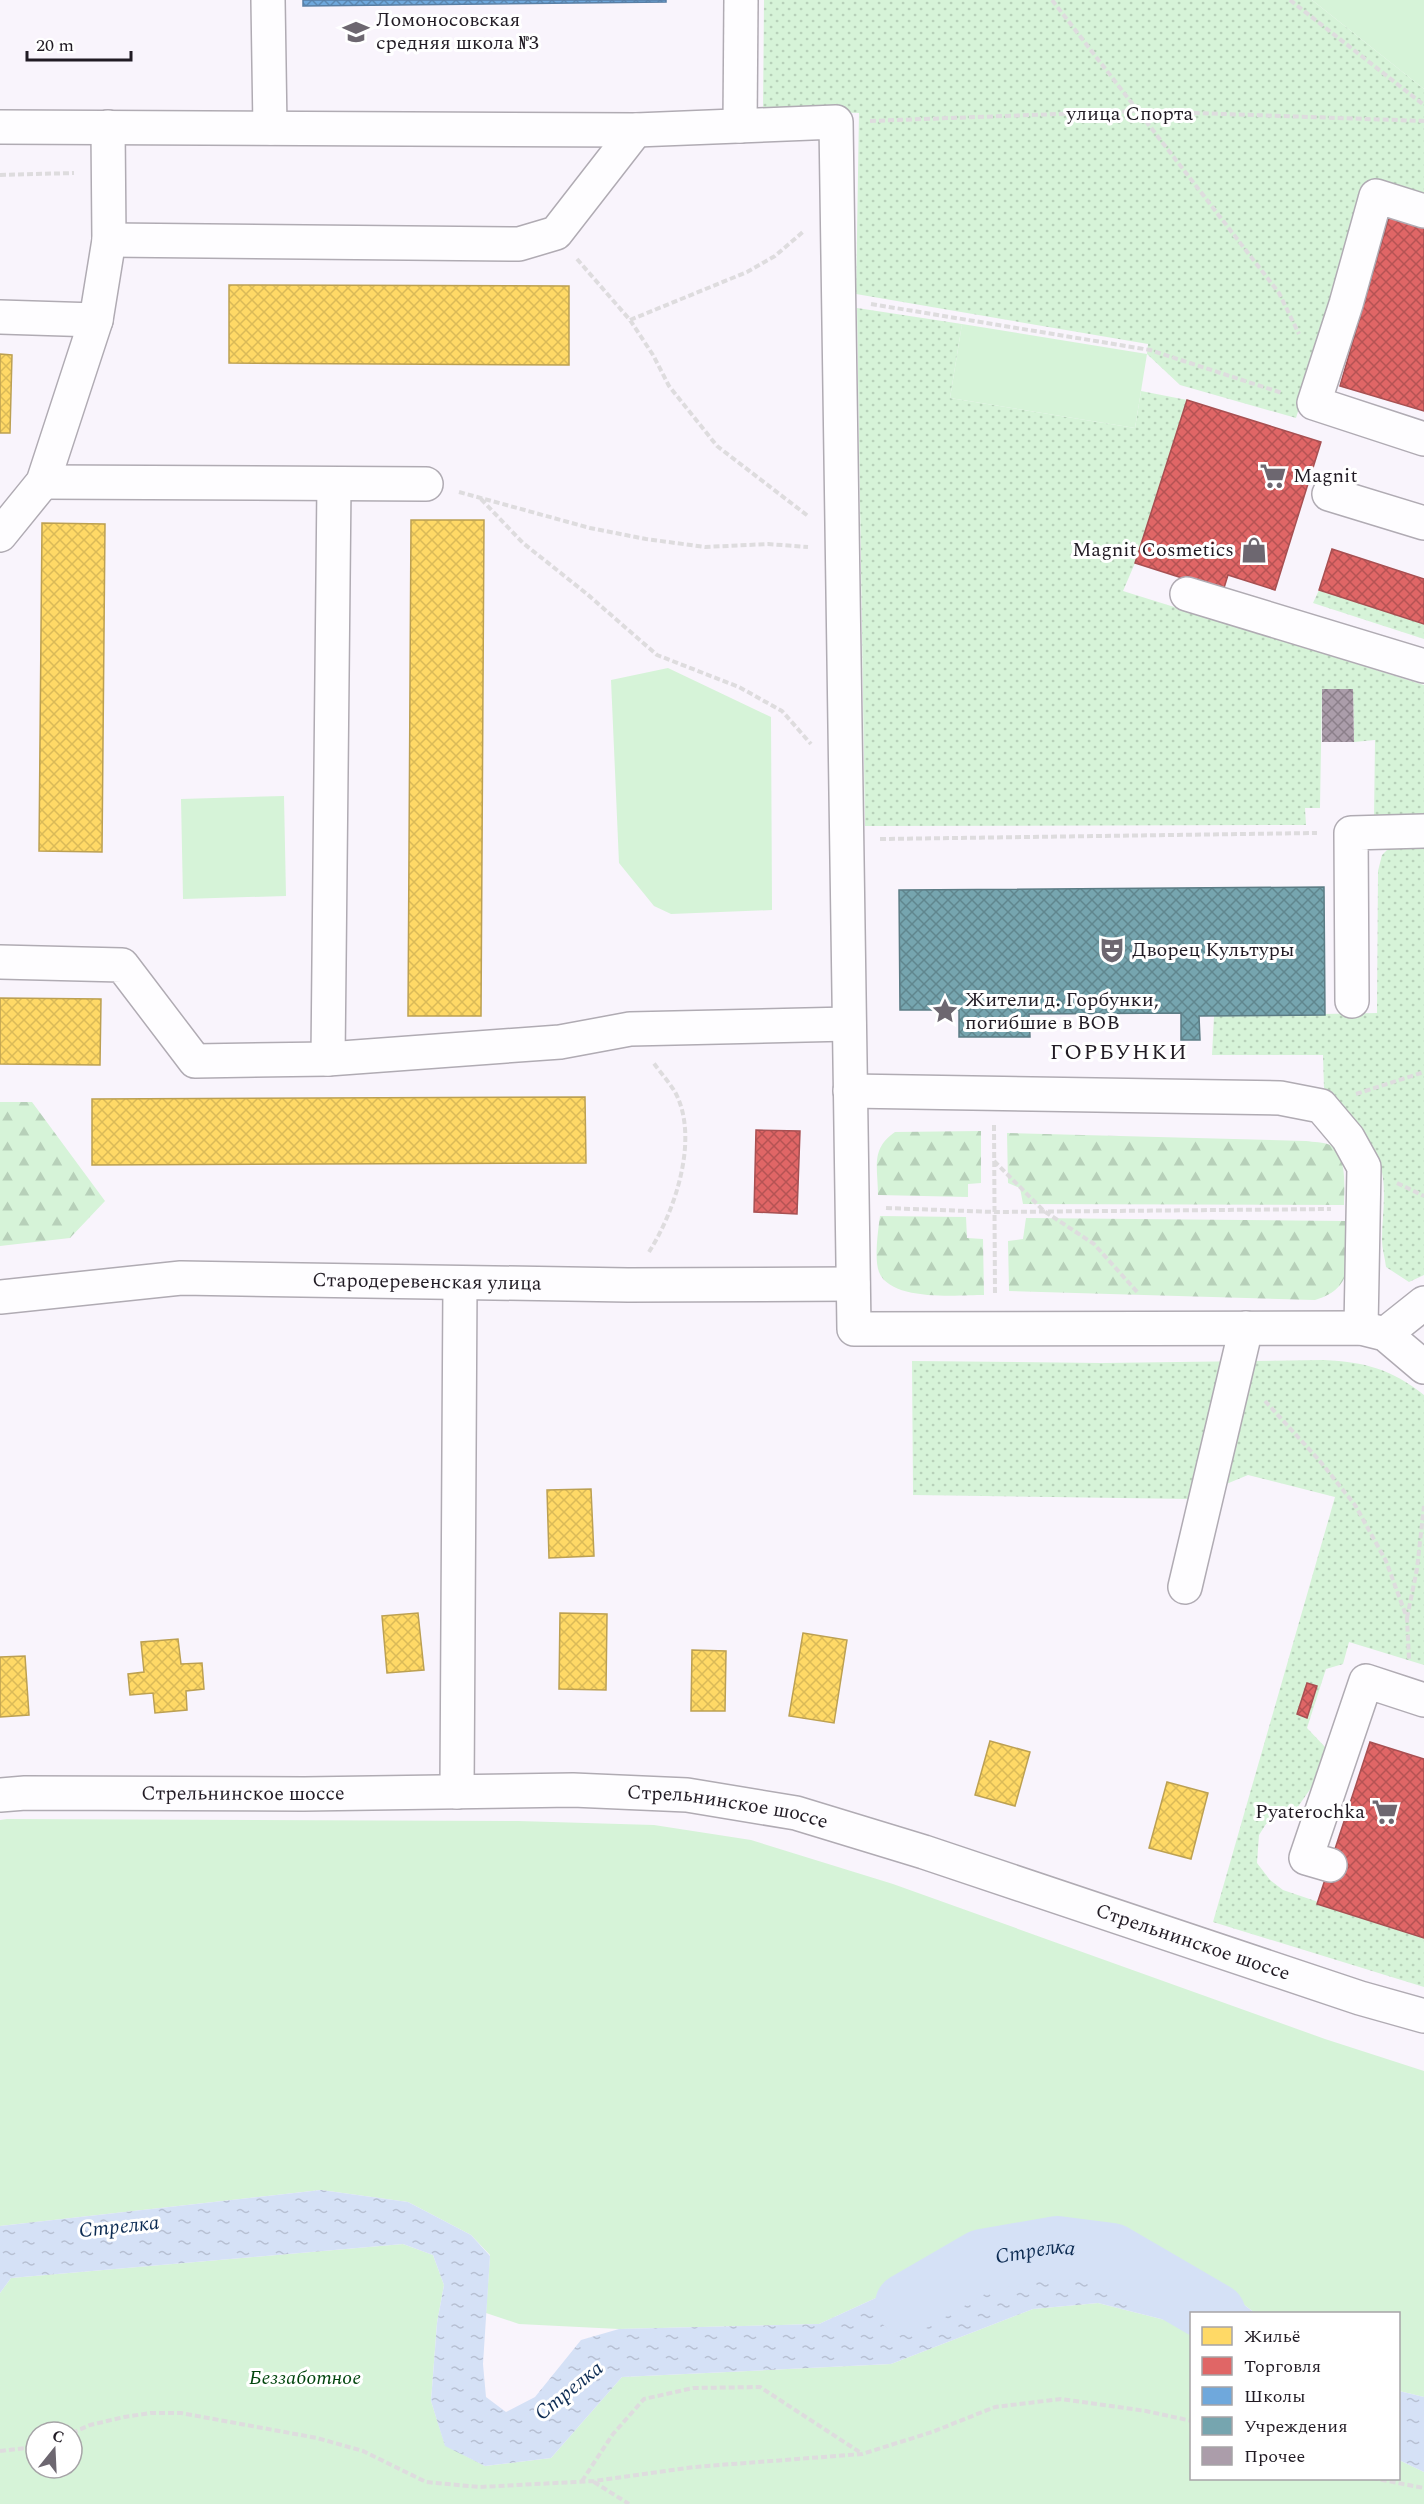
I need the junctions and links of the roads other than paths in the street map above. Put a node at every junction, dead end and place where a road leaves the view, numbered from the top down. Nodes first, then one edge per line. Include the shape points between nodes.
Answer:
1 (268, 0) edge
2 (741, 0) edge
3 (740, 126) junction
4 (0, 127) edge
5 (108, 127) junction
6 (270, 128) junction
7 (636, 130) junction
8 (1424, 211) edge
9 (109, 240) junction
10 (0, 317) edge
11 (96, 320) junction
12 (1424, 439) edge
13 (43, 482) junction
14 (334, 484) junction
15 (426, 484) road end
16 (1329, 494) dead end
17 (1424, 523) edge
18 (0, 535) edge
19 (1187, 594) dead end
20 (1424, 666) edge
21 (1424, 831) edge
22 (0, 962) edge
23 (1352, 1001) dead end
24 (849, 1024) junction
25 (328, 1059) junction
26 (850, 1091) junction
27 (460, 1283) junction
28 (853, 1284) junction
29 (0, 1297) edge
30 (1424, 1303) edge
31 (1246, 1328) junction
32 (1373, 1331) junction
33 (1424, 1367) edge
34 (1185, 1587) dead end
35 (1424, 1700) edge
36 (458, 1792) junction
37 (0, 1795) edge
38 (1330, 1865) dead end
39 (1424, 2016) edge

1 - 6 street
2 - 3 street
3 - 7 street
3 - 24 street via 836,122
4 - 5 street
5 - 6 street
5 - 9 street
6 - 7 street
7 - 9 street via 556,233 519,244
8 - 12 street via 1376,196 1314,403
9 - 11 street
10 - 11 street
11 - 13 street
13 - 14 street
13 - 18 street
14 - 15 street
14 - 25 street
16 - 17 street
19 - 20 street
21 - 23 street via 1351,833
22 - 25 street via 122,966 195,1061
24 - 25 street via 630,1029 560,1042
24 - 26 street
26 - 28 street
26 - 32 street via 1280,1098 1321,1106 1348,1138 1364,1167
27 - 28 street, Стародеревенская улица
27 - 29 street, Стародеревенская улица via 181,1278
27 - 36 street
28 - 31 street via 854,1329
30 - 32 street
31 - 32 street
31 - 34 street
32 - 33 street
35 - 38 street via 1366,1681 1306,1858
36 - 37 street, Стрельнинское шоссе
36 - 39 street, Стрельнинское шоссе via 573,1790 687,1795 796,1813 1349,1995

